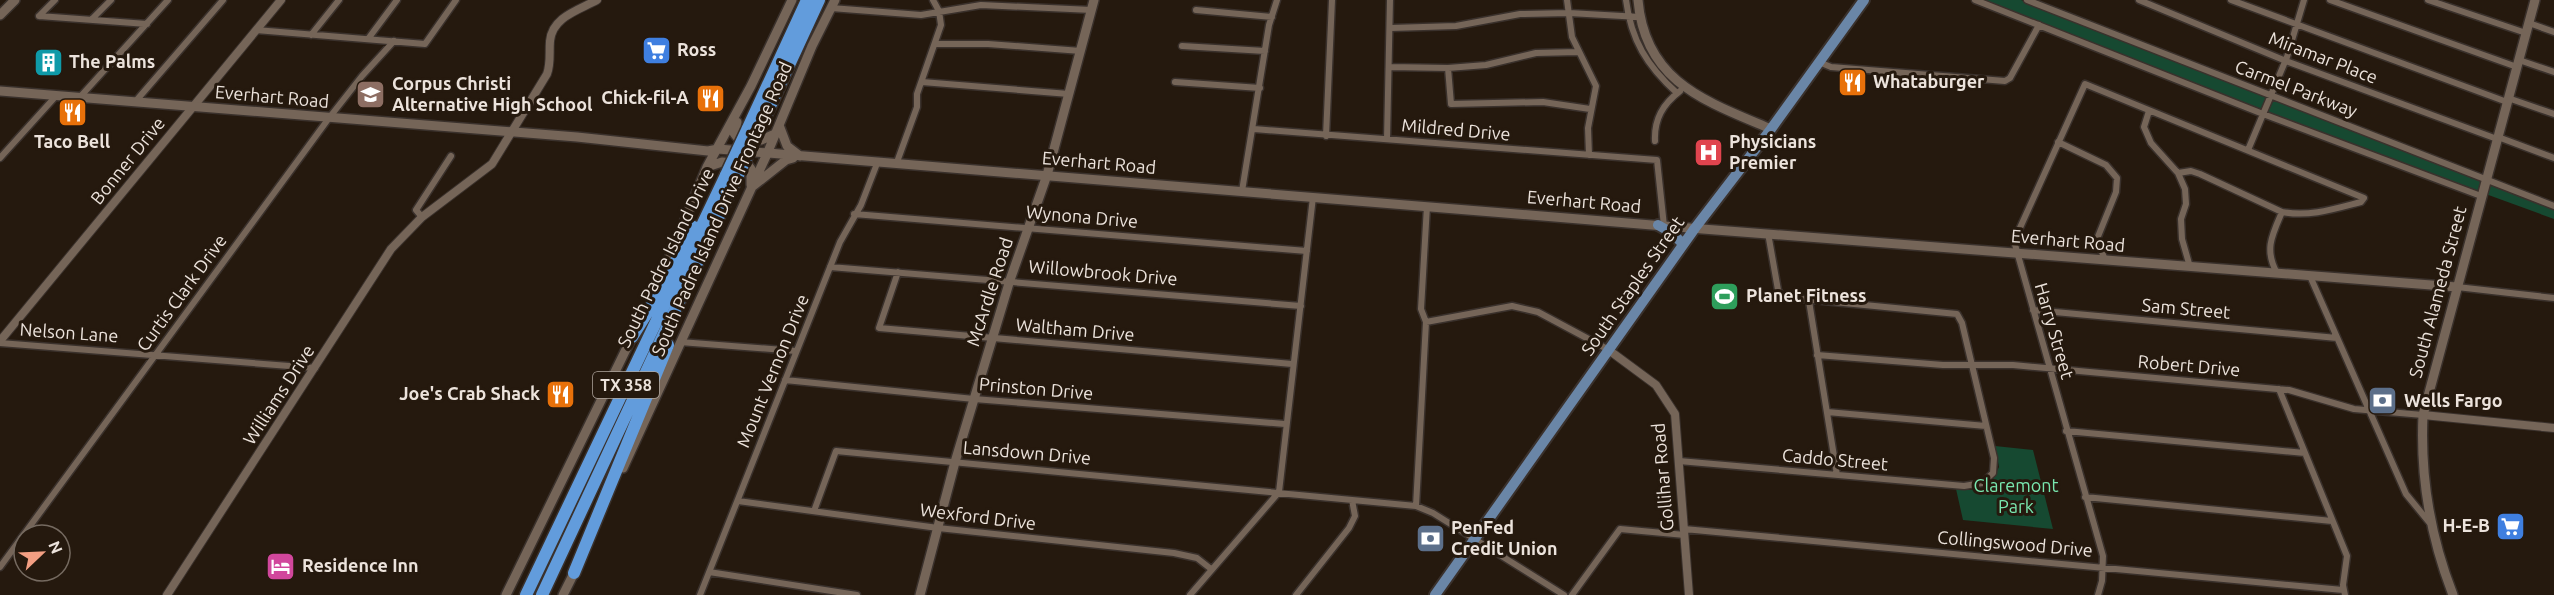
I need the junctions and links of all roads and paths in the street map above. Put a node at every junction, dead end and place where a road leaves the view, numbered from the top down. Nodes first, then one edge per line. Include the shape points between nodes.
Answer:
1 (15, 0) edge
2 (55, 0) edge
3 (111, 0) edge
4 (168, 0) edge
5 (223, 0) edge
6 (281, 0) edge
7 (339, 0) edge
8 (398, 0) edge
9 (456, 0) edge
10 (597, 0) edge
11 (792, 0) edge
12 (807, 0) edge
13 (819, 0) edge
14 (835, 0) edge
15 (933, 0) edge
16 (1094, 0) edge
17 (1277, 0) edge
18 (1332, 0) edge
19 (1390, 0) edge
20 (1567, 0) edge
21 (1626, 0) edge
22 (1638, 0) edge
23 (1864, 0) edge
24 (1974, 0) edge
25 (2027, 0) edge
26 (2139, 0) edge
27 (2231, 0) edge
28 (2304, 0) edge
29 (2330, 0) edge
30 (2428, 0) edge
31 (2533, 0) edge
32 (830, 4) edge
33 (1092, 10) junction
34 (1196, 10) dead end
35 (939, 11) junction
36 (1569, 13) junction
37 (0, 15) edge
38 (1628, 16) junction
39 (1272, 17) junction
40 (1640, 17) junction
41 (92, 20) junction
42 (2529, 23) junction
43 (147, 24) junction
44 (2039, 25) junction
45 (2299, 26) junction
46 (1391, 28) junction
47 (256, 30) junction
48 (2554, 32) edge
49 (2526, 33) junction
50 (311, 35) junction
51 (368, 39) junction
52 (393, 41) junction
53 (934, 44) junction
54 (1182, 46) dead end
55 (1080, 51) junction
56 (1265, 51) junction
57 (1578, 52) junction
58 (2286, 61) junction
59 (1819, 62) junction
60 (2518, 63) junction
61 (1390, 67) junction
62 (1448, 68) junction
63 (2554, 72) edge
64 (922, 82) junction
65 (1175, 82) dead end
66 (751, 86) junction
67 (1685, 87) junction
68 (1260, 88) junction
69 (0, 92) edge
70 (1677, 93) junction
71 (1069, 94) junction
72 (2270, 94) junction
73 (56, 96) junction
74 (80, 98) junction
75 (775, 98) junction
76 (2508, 100) junction
77 (135, 102) junction
78 (192, 106) junction
79 (1590, 110) junction
80 (2149, 111) junction
81 (2263, 114) junction
82 (2554, 114) edge
83 (329, 118) junction
84 (779, 125) junction
85 (1254, 129) junction
86 (1771, 129) junction
87 (513, 132) junction
88 (775, 134) junction
89 (1326, 136) junction
90 (2497, 138) junction
91 (1387, 139) junction
92 (1655, 141) dead end
93 (2058, 142) junction
94 (718, 148) junction
95 (2247, 150) junction
96 (767, 154) junction
97 (1589, 155) junction
98 (452, 156) dead end
99 (800, 156) junction
100 (0, 158) edge
101 (2554, 158) edge
102 (878, 161) junction
103 (897, 162) junction
104 (707, 167) junction
105 (2178, 172) junction
106 (730, 175) junction
107 (1047, 175) junction
108 (2486, 179) junction
109 (751, 188) junction
110 (1242, 191) junction
111 (2481, 196) junction
112 (1313, 197) junction
113 (1427, 206) junction
114 (2554, 206) edge
115 (2282, 212) junction
116 (721, 213) junction
117 (854, 214) junction
118 (422, 217) junction
119 (1661, 226) junction
120 (1029, 227) junction
121 (1695, 228) junction
122 (1768, 233) junction
123 (1683, 244) junction
124 (1307, 251) junction
125 (2017, 253) junction
126 (2105, 260) junction
127 (830, 267) junction
128 (2190, 267) junction
129 (898, 272) junction
130 (2277, 273) junction
131 (2310, 276) junction
132 (1010, 280) junction
133 (2457, 288) junction
134 (2554, 298) edge
135 (1809, 301) junction
136 (1301, 306) junction
137 (2033, 310) junction
138 (1426, 322) junction
139 (632, 337) junction
140 (992, 338) junction
141 (2337, 338) junction
142 (0, 342) edge
143 (680, 342) junction
144 (796, 351) junction
145 (1610, 351) junction
146 (156, 354) junction
147 (1817, 355) junction
148 (1292, 364) junction
149 (1971, 364) junction
150 (315, 368) junction
151 (2049, 368) junction
152 (784, 380) junction
153 (2280, 389) junction
154 (974, 399) junction
155 (2368, 411) junction
156 (1827, 412) junction
157 (2423, 415) junction
158 (1285, 424) junction
159 (1986, 426) junction
160 (2554, 428) edge
161 (2066, 431) junction
162 (2305, 453) junction
163 (1679, 461) junction
164 (955, 462) junction
165 (1837, 474) junction
166 (1279, 492) junction
167 (2085, 497) junction
168 (1352, 500) junction
169 (738, 501) junction
170 (1416, 506) junction
171 (814, 511) junction
172 (2332, 521) junction
173 (2429, 522) junction
174 (938, 528) junction
175 (1684, 532) junction
176 (1474, 539) junction
177 (0, 567) edge
178 (2103, 568) junction
179 (1212, 569) junction
180 (709, 572) junction
181 (574, 573) junction
182 (2344, 592) edge
183 (167, 595) edge
184 (506, 595) edge
185 (526, 595) edge
186 (542, 595) edge
187 (563, 595) edge
188 (700, 595) edge
189 (857, 595) edge
190 (920, 595) edge
191 (1190, 595) edge
192 (1296, 595) edge
193 (1435, 595) edge
194 (1564, 595) edge
195 (1572, 595) edge
196 (1689, 595) edge
197 (2098, 595) edge
198 (2453, 595) edge

1 - 37 main road
2 - 41 street via 39,16
3 - 41 street
4 - 43 street
5 - 77 street
6 - 47 street, Bonner Drive
7 - 50 street
8 - 51 street
9 - 52 street via 425,44
10 - 87 street, Williams Drive via 561,19 552,31 547,74
11 - 66 main road, South Padre Island Drive Frontage Road
12 - 106 highway, South Padre Island Drive / TX 358, bridge
13 - 75 highway, South Padre Island Drive / TX 358
14 - 32 main road, South Padre Island Drive Frontage Road
15 - 35 street
16 - 33 main road, McArdle Road
17 - 39 street
18 - 89 street
19 - 46 street
20 - 36 street
21 - 38 street
22 - 40 main road
23 - 59 main road, South Staples Street
24 - 44 street, Carmel Parkway
25 - 72 street, Carmel Parkway
26 - 58 street, Miramar Place
27 - 45 street
28 - 45 street
29 - 60 street
30 - 49 street
31 - 42 main road, South Alameda Street
32 - 35 street via 921,15
32 - 75 highway
32 - 84 main road, South Padre Island Drive Frontage Road
33 - 35 street via 981,4
33 - 55 main road, McArdle Road
34 - 39 street
35 - 53 street via 941,25
36 - 38 street
36 - 46 street via 1520,14 1456,26
36 - 57 street
38 - 40 street
38 - 70 street via 1641,55
39 - 56 street
40 - 67 main road via 1654,57
41 - 43 street
42 - 48 street
42 - 49 main road, South Alameda Street
43 - 74 street
44 - 59 street via 2005,81 1831,67
44 - 81 street, Carmel Parkway
45 - 58 street
45 - 76 street
46 - 61 street
47 - 50 street
47 - 78 street, Bonner Drive
49 - 60 main road, South Alameda Street
50 - 51 street
51 - 52 street
52 - 83 street, Curtis Clark Drive
53 - 55 street
53 - 64 street
54 - 56 street
55 - 71 main road, McArdle Road
56 - 68 street
57 - 62 street via 1536,53 1486,65
57 - 79 street via 1596,86
58 - 72 street
58 - 90 street, Miramar Place
59 - 86 main road, South Staples Street
60 - 63 street
60 - 76 main road, South Alameda Street
61 - 62 street
61 - 91 street
62 - 79 street via 1451,104 1543,102
64 - 71 street
64 - 103 street
65 - 68 street
66 - 88 main road via 734,135 761,140
66 - 94 main road, South Padre Island Drive Frontage Road
67 - 70 street
67 - 86 main road
68 - 85 street
69 - 73 main road, Everhart Road
70 - 92 street via 1660,111 1655,122
71 - 107 main road, McArdle Road
72 - 81 street
72 - 108 street, Carmel Parkway
73 - 74 main road, Everhart Road
73 - 100 street
74 - 77 main road, Everhart Road
75 - 106 highway, South Padre Island Drive / TX 358, bridge
76 - 82 street
76 - 90 main road, South Alameda Street
77 - 78 main road, Everhart Road
78 - 83 main road, Everhart Road
78 - 142 street, Bonner Drive
79 - 97 street
80 - 93 street, Harry Street via 2085,84
80 - 95 street
80 - 105 street via 2144,127 2151,143
81 - 95 street
81 - 111 street, Carmel Parkway
83 - 87 main road, Everhart Road
83 - 146 street, Curtis Clark Drive
84 - 88 main road, South Padre Island Drive Frontage Road
84 - 99 main road via 787,146
85 - 89 street, Mildred Drive
85 - 110 street
86 - 121 main road, South Staples Street
87 - 94 main road, Everhart Road via 708,151
87 - 118 street, Williams Drive via 483,172
88 - 96 main road, South Padre Island Drive Frontage Road
89 - 91 street, Mildred Drive
90 - 101 street, Miramar Place
90 - 108 main road, South Alameda Street
91 - 97 street, Mildred Drive
93 - 125 street, Harry Street via 2014,241
93 - 126 street via 2106,165 2116,178 2116,192 2097,238
94 - 96 main road, Everhart Road
94 - 104 main road, South Padre Island Drive Frontage Road
95 - 115 street via 2364,198 2308,216
96 - 99 main road, Everhart Road
96 - 109 main road, South Padre Island Drive Frontage Road
97 - 119 street, Mildred Drive via 1657,160
98 - 118 street via 416,210
99 - 102 main road, Everhart Road
99 - 109 main road via 786,160
102 - 103 main road, Everhart Road
102 - 117 street, Mount Vernon Drive
103 - 107 main road, Everhart Road
104 - 109 main road via 718,162 747,164
104 - 139 main road, South Padre Island Drive Frontage Road
105 - 115 street via 2200,174
105 - 128 street via 2185,189 2182,239
106 - 116 highway, South Padre Island Drive / TX 358
106 - 139 highway via 686,239
106 - 185 highway, South Padre Island Drive / TX 358
107 - 110 main road, Everhart Road
107 - 120 main road, McArdle Road
108 - 111 main road, South Alameda Street
108 - 114 street, Carmel Parkway
109 - 143 main road, South Padre Island Drive Frontage Road
110 - 112 main road, Everhart Road
111 - 133 main road, South Alameda Street
112 - 113 main road, Everhart Road
112 - 124 street
113 - 119 main road, Everhart Road
113 - 138 street via 1420,309
115 - 130 street via 2267,244 2268,259
116 - 181 highway
116 - 186 highway, South Padre Island Drive / TX 358
117 - 120 street, Wynona Drive
117 - 127 street, Mount Vernon Drive
118 - 150 street, Williams Drive via 392,249
119 - 121 main road, Everhart Road
119 - 123 main road
120 - 124 street, Wynona Drive
120 - 132 main road, McArdle Road
121 - 122 main road, Everhart Road
121 - 123 main road, South Staples Street
122 - 125 main road, Everhart Road
122 - 135 street via 1782,297
123 - 145 main road, South Staples Street
124 - 136 street
125 - 126 main road, Everhart Road
125 - 137 street, Harry Street
126 - 128 main road, Everhart Road
127 - 129 street, Willowbrook Drive
127 - 144 street, Mount Vernon Drive
128 - 130 main road, Everhart Road
129 - 132 street, Willowbrook Drive
129 - 140 street, Waltham Drive via 879,328
130 - 131 main road, Everhart Road
131 - 133 main road, Everhart Road
131 - 141 street
132 - 136 street, Willowbrook Drive
132 - 140 main road, McArdle Road
133 - 134 street, Everhart Road
133 - 157 main road, South Alameda Street
135 - 147 street
135 - 149 street via 1957,314
136 - 148 street
137 - 141 street, Sam Street
137 - 151 street, Harry Street
138 - 145 street via 1512,306 1525,308
138 - 170 street
139 - 184 main road, South Padre Island Drive Frontage Road
140 - 148 street, Waltham Drive
140 - 154 main road, McArdle Road
141 - 155 street
142 - 146 street, Nelson Lane
143 - 144 street
143 - 181 main road, South Padre Island Drive Frontage Road
144 - 152 street, Mount Vernon Drive
145 - 163 street, Gollihar Road via 1644,374 1670,402 1675,414
145 - 176 main road, South Staples Street
146 - 150 street, Nelson Lane
146 - 177 street, Curtis Clark Drive
147 - 149 street, Robert Drive
147 - 156 street
148 - 158 street
149 - 151 street, Robert Drive
149 - 159 street
150 - 183 street, Williams Drive
151 - 153 street, Robert Drive
151 - 161 street, Harry Street
152 - 154 street, Prinston Drive
152 - 169 street, Mount Vernon Drive
153 - 155 street, Robert Drive
153 - 162 street
154 - 158 street, Prinston Drive
154 - 164 main road, McArdle Road
155 - 157 street, Robert Drive
155 - 173 street via 2406,494
156 - 159 street
156 - 165 street
157 - 160 street, Robert Drive
157 - 173 main road, South Alameda Street via 2421,468
158 - 166 street
159 - 165 street, Caddo Street via 1995,467 1987,480 1976,486
161 - 162 street
161 - 167 street, Harry Street
162 - 172 street
163 - 165 street, Caddo Street
163 - 175 street, Gollihar Road
164 - 166 street, Lansdown Drive
164 - 171 street, Lansdown Drive via 836,451
164 - 174 main road, McArdle Road
166 - 168 street, Lansdown Drive
166 - 179 street
167 - 172 street
167 - 178 street, Harry Street
168 - 170 street, Lansdown Drive
168 - 192 street via 1355,516 1349,528
169 - 171 street, Wexford Drive
169 - 180 street, Mount Vernon Drive
170 - 176 street, Lansdown Drive
171 - 174 street, Wexford Drive
172 - 182 street via 2347,556
173 - 198 main road, South Alameda Street
174 - 179 street, Wexford Drive via 1174,554 1197,558
174 - 190 main road, McArdle Road
175 - 178 street, Collingswood Drive
175 - 195 street, Collingswood Drive via 1620,530
175 - 196 street, Gollihar Road
176 - 193 main road, South Staples Street
176 - 194 street, Lansdown Drive
178 - 182 street, Collingswood Drive
178 - 197 street, Harry Street
179 - 191 street
180 - 188 street, Mount Vernon Drive
180 - 189 street
181 - 187 main road, South Padre Island Drive Frontage Road

